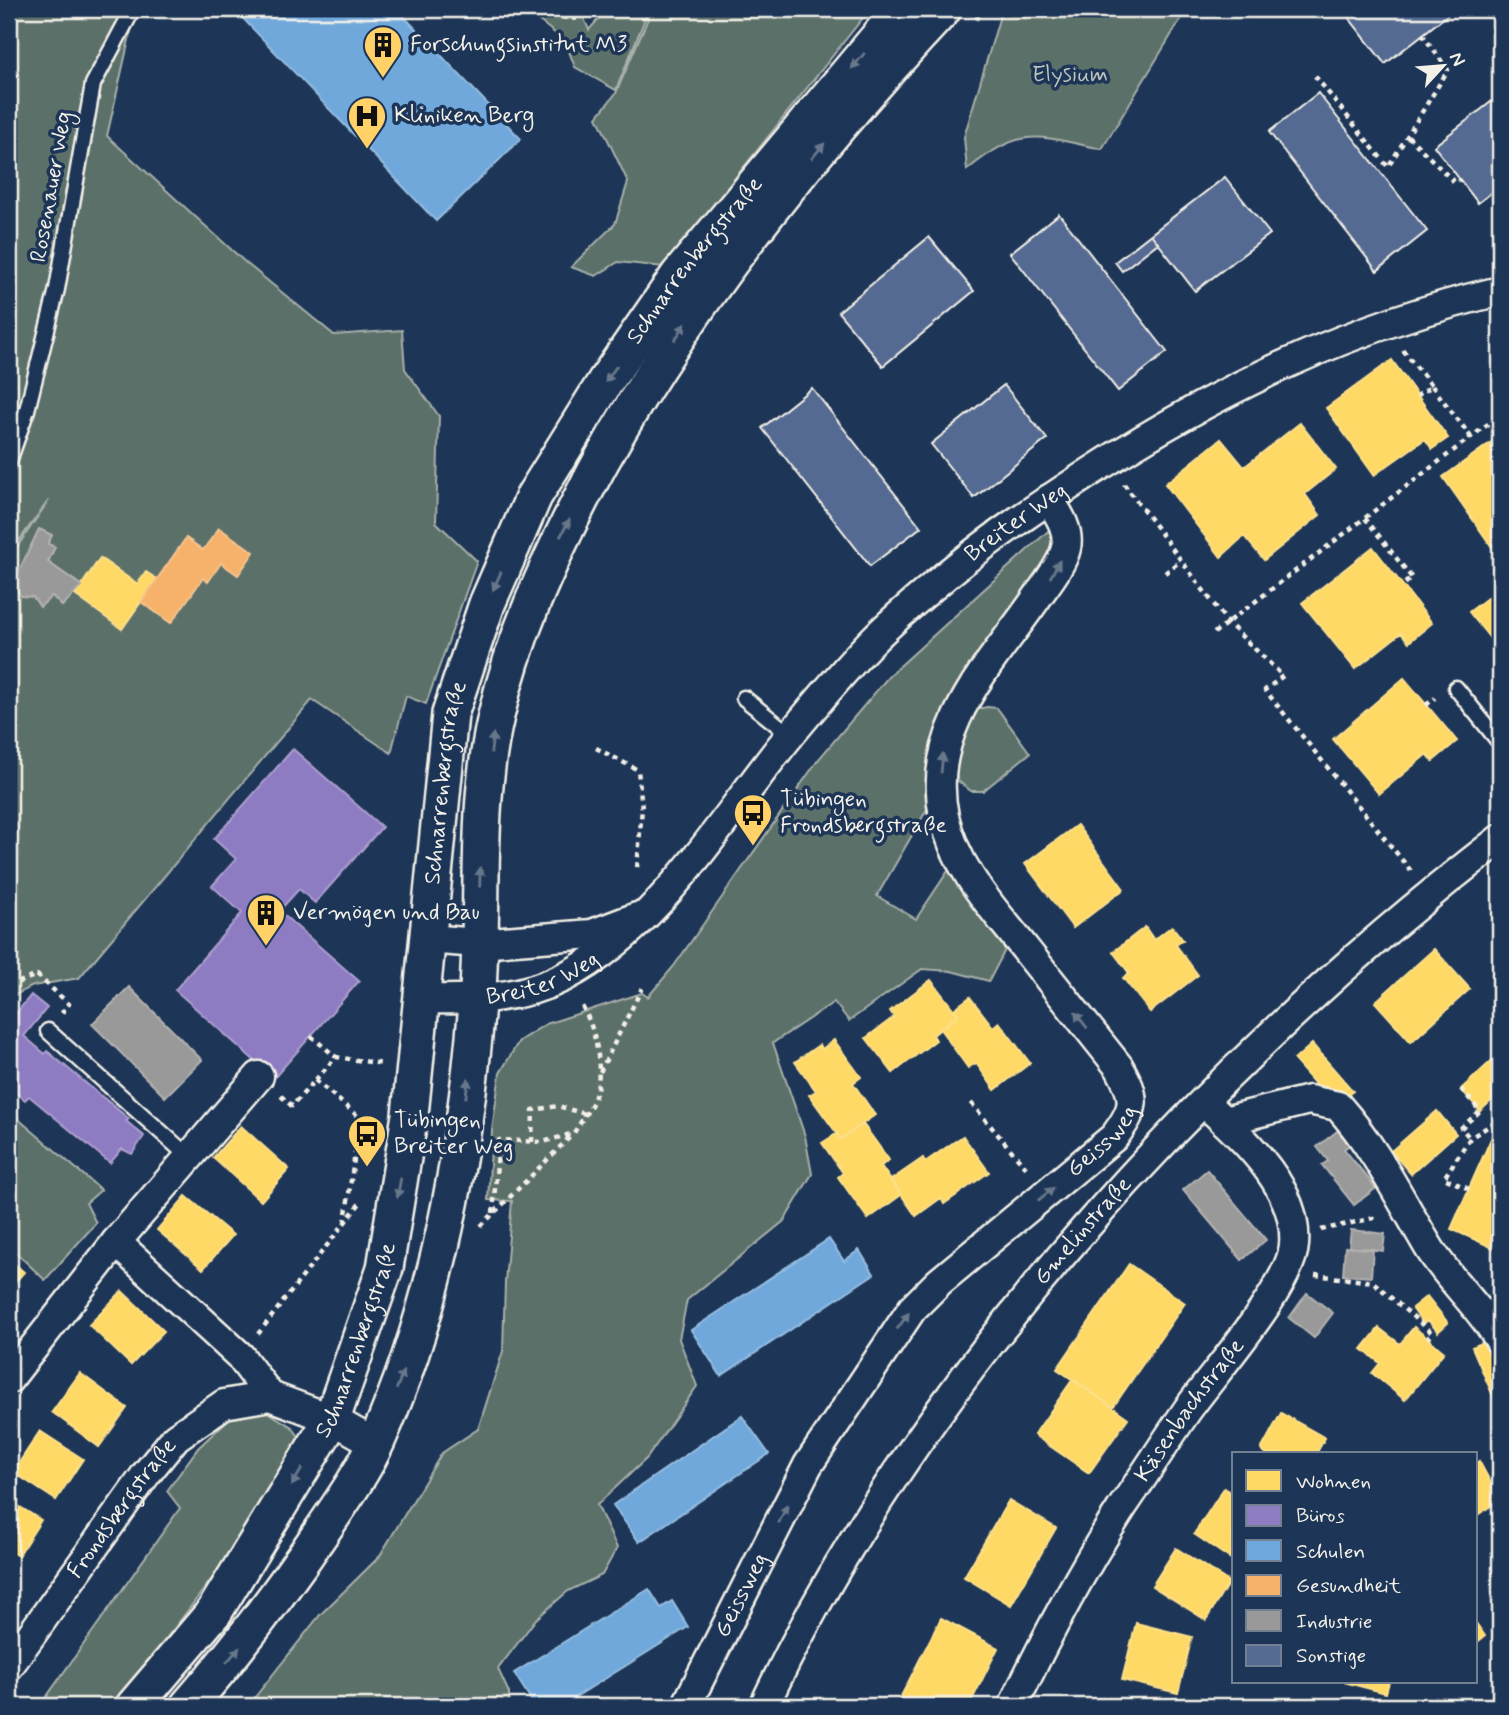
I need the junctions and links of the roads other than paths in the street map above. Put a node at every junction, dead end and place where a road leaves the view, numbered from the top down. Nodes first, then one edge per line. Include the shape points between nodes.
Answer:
1 (134, 9) edge
2 (902, 9) edge
3 (956, 17) edge
4 (1500, 290) edge
5 (9, 461) edge
6 (1049, 499) junction
7 (1456, 688) dead end
8 (744, 698) dead end
9 (790, 735) junction
10 (1500, 743) edge
11 (1500, 839) edge
12 (646, 914) junction
13 (427, 939) junction
14 (478, 943) junction
15 (420, 999) junction
16 (478, 1000) junction
17 (48, 1031) road end
18 (259, 1076) dead end
19 (1214, 1111) junction
20 (189, 1157) junction
21 (116, 1242) junction
22 (1500, 1341) edge
23 (9, 1379) edge
24 (270, 1396) junction
25 (332, 1419) junction
26 (376, 1444) junction
27 (9, 1666) edge
28 (134, 1706) edge
29 (188, 1706) edge
30 (685, 1706) edge
31 (764, 1706) edge
32 (1013, 1706) edge

1 - 5 lane, Rosenauer Weg via 93,84 57,289 27,410
2 -> 13 street, Schnarrenbergstraße via 679,275 534,496 487,604 450,714
14 -> 3 street, Schnarrenbergstraße via 483,810 495,720 514,649 552,553 604,455 702,300 799,173
4 - 6 street, Breiter Weg via 1405,316 1296,357 1136,443
6 - 9 street, Breiter Weg via 952,570 875,638
30 -> 6 street, Geissweg via 808,1465 904,1320 939,1282 1114,1137 1133,1105 1131,1088 1119,1067 980,893 954,850 944,815 943,751 959,709 1043,589 1066,548 1065,530
7 - 10 lane
8 - 9 lane
9 - 12 street, Breiter Weg
11 - 19 street, Gmelinstraße via 1335,976
12 - 14 street, Breiter Weg via 592,934
12 - 16 street, Breiter Weg via 610,949 563,978 521,993
13 - 14 street, Breiter Weg
13 - 15 street, Schnarrenbergstraße
14 - 16 street, Schnarrenbergstraße
15 - 16 street, Breiter Weg
15 -> 25 street, Schnarrenbergstraße via 410,1115 385,1268
26 -> 16 street, Schnarrenbergstraße via 425,1312 456,1171
17 - 20 lane
18 - 20 street
19 - 22 street via 1309,1100 1338,1106 1360,1130 1446,1272 1486,1316
19 - 31 street, Gmelinstraße via 1040,1285 928,1429 814,1606
19 - 32 street, Käsenbachstraße via 1283,1192 1293,1217 1294,1247 1265,1304 1186,1412 1077,1580
20 - 21 street
21 - 23 street
21 - 24 street via 240,1356
24 - 25 street
24 - 27 street, Frondsbergstraße via 224,1404 176,1437 114,1515
25 - 26 street
25 -> 28 street, Schnarrenbergstraße via 214,1612
29 -> 26 street, Schnarrenbergstraße via 249,1636

